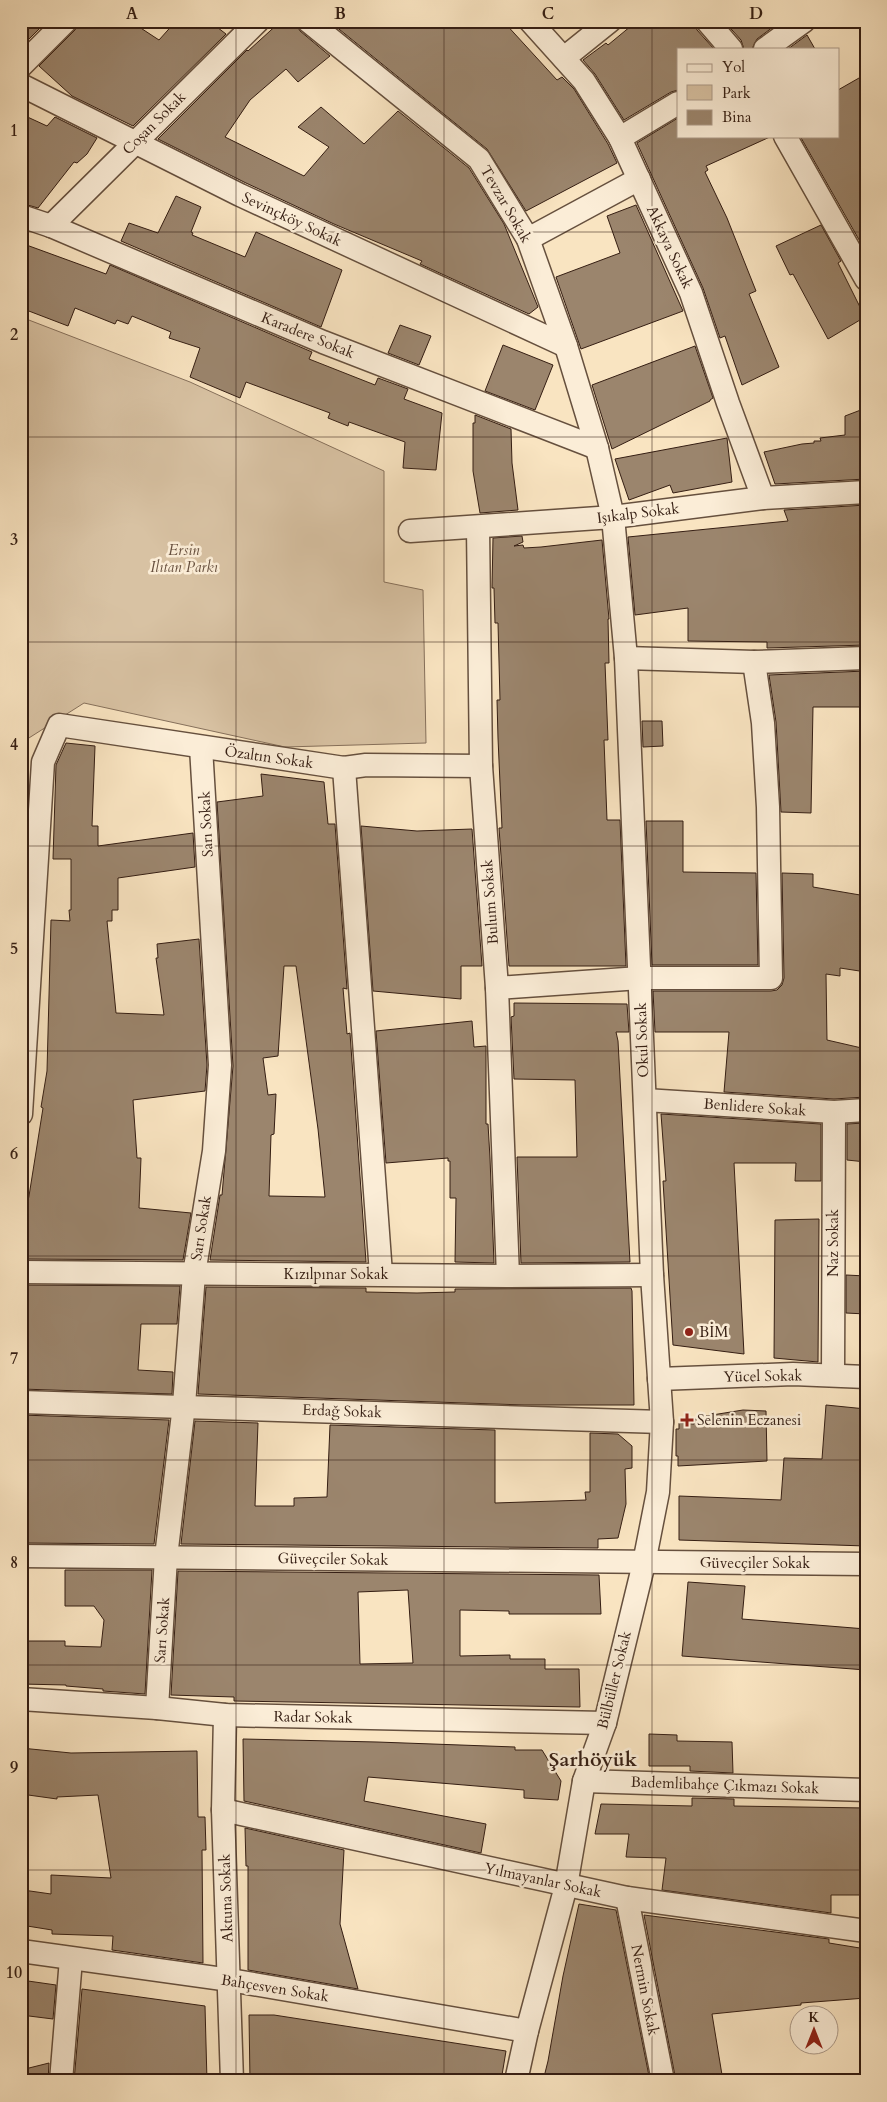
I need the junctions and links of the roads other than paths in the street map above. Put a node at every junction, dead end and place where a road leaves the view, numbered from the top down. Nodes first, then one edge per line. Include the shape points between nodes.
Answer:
1 (66, 21) edge
2 (258, 21) edge
3 (308, 21) edge
4 (530, 21) edge
5 (610, 21) edge
6 (707, 21) edge
7 (804, 21) edge
8 (730, 48) edge
9 (766, 48) edge
10 (564, 58) junction
11 (21, 66) edge
12 (21, 85) edge
13 (677, 104) edge
14 (620, 138) junction
15 (786, 138) edge
16 (135, 142) junction
17 (639, 178) junction
18 (21, 216) edge
19 (51, 226) junction
20 (528, 239) junction
21 (866, 278) edge
22 (566, 346) junction
23 (597, 448) junction
24 (866, 492) edge
25 (763, 498) junction
26 (613, 517) junction
27 (478, 528) junction
28 (410, 531) dead end
29 (626, 658) junction
30 (866, 658) edge
31 (754, 662) junction
32 (201, 747) junction
33 (481, 766) junction
34 (344, 768) junction
35 (640, 978) junction
36 (497, 988) junction
37 (24, 1051) edge
38 (645, 1100) junction
39 (866, 1110) edge
40 (834, 1112) junction
41 (21, 1114) edge
42 (21, 1272) edge
43 (194, 1274) junction
44 (381, 1274) junction
45 (652, 1275) junction
46 (508, 1276) junction
47 (833, 1375) junction
48 (866, 1376) edge
49 (660, 1379) junction
50 (21, 1402) edge
51 (184, 1405) junction
52 (662, 1422) junction
53 (21, 1556) edge
54 (166, 1557) junction
55 (644, 1562) junction
56 (866, 1564) edge
57 (21, 1699) edge
58 (157, 1708) junction
59 (225, 1715) junction
60 (604, 1723) junction
61 (584, 1781) junction
62 (866, 1790) edge
63 (223, 1810) junction
64 (566, 1886) junction
65 (627, 1898) junction
66 (866, 1932) edge
67 (21, 1952) edge
68 (71, 1959) junction
69 (230, 1980) junction
70 (527, 2031) junction
71 (61, 2081) edge
72 (232, 2081) edge
73 (516, 2081) edge
74 (663, 2081) edge

1 - 11 street
2 - 16 street, Coşan Sokak
3 - 20 street, Tevzar Sokak via 479,159
4 - 10 street, Akkaya Sokak
5 - 10 street
6 - 8 street
7 - 9 street
10 - 14 street, Akkaya Sokak via 584,81
12 - 16 street, Sevinçköy Sokak
13 - 14 street
14 - 17 street, Akkaya Sokak
15 - 21 street
16 - 19 street, Coşan Sokak
16 - 22 street, Sevinçköy Sokak
17 - 20 street
17 - 25 street, Akkaya Sokak via 691,293
18 - 19 street, Karadere Sokak
19 - 23 street, Karadere Sokak via 323,342
20 - 22 street, Tevzar Sokak
22 - 23 street, Tevzar Sokak
23 - 26 street, Tevzar Sokak
24 - 25 street, Işıkalp Sokak
25 - 26 street, Işıkalp Sokak
26 - 27 street, Işıkalp Sokak
26 - 29 street, Tevzar Sokak
27 - 28 street, Işıkalp Sokak
27 - 33 street, Bulum Sokak
29 - 31 street
29 - 35 street, Okul Sokak
30 - 31 street
31 - 35 street via 764,723 771,978
32 - 34 street, Özaltın Sokak
32 - 37 street, Özaltın Sokak via 60,724 43,762
32 - 43 street, Sarı Sokak via 220,1064 214,1151
33 - 34 street, Özaltın Sokak via 366,765
33 - 36 street, Bulum Sokak
34 - 44 street
35 - 36 street
35 - 38 street, Okul Sokak
36 - 46 street, Bulum Sokak
37 - 41 street
38 - 40 street, Benlidere Sokak
38 - 45 street, Okul Sokak
39 - 40 street, Benlidere Sokak
40 - 47 street, Naz Sokak
42 - 43 street, Kızılpınar Sokak
43 - 44 street, Kızılpınar Sokak
43 - 51 street, Sarı Sokak
44 - 46 street, Kızılpınar Sokak
45 - 46 street, Kızılpınar Sokak
45 - 49 street, Okul Sokak
47 - 48 street, Yücel Sokak
47 - 49 street, Yücel Sokak
49 - 52 street, Okul Sokak
50 - 51 street, Erdağ Sokak
51 - 52 street, Erdağ Sokak
51 - 54 street, Sarı Sokak
52 - 55 street, Bülbüller Sokak via 658,1492
53 - 54 street, Güveçciler Sokak
54 - 55 street, Güveçciler Sokak
54 - 58 street, Sarı Sokak
55 - 56 street, Güvecçiler Sokak
55 - 60 street, Bülbüller Sokak
57 - 58 street, Radar Sokak
58 - 59 street, Radar Sokak
59 - 60 street, Radar Sokak
59 - 63 street, Aktuna Sokak
60 - 61 street, Bülbüller Sokak
61 - 62 street, Bademlibahçe Çıkmazı Sokak
61 - 64 street, Bülbüller Sokak
63 - 64 street, Yılmayanlar Sokak
63 - 69 street, Aktuna Sokak
64 - 65 street, Yılmayanlar Sokak
64 - 70 street, Bülbüller Sokak
65 - 66 street, Yılmayanlar Sokak
65 - 74 street, Nermin Sokak
67 - 68 street, Bahçesven Sokak
68 - 69 street, Bahçesven Sokak
68 - 71 street
69 - 70 street, Bahçesven Sokak
69 - 72 street, Aktuna Sokak
70 - 73 street, Bülbüller Sokak

